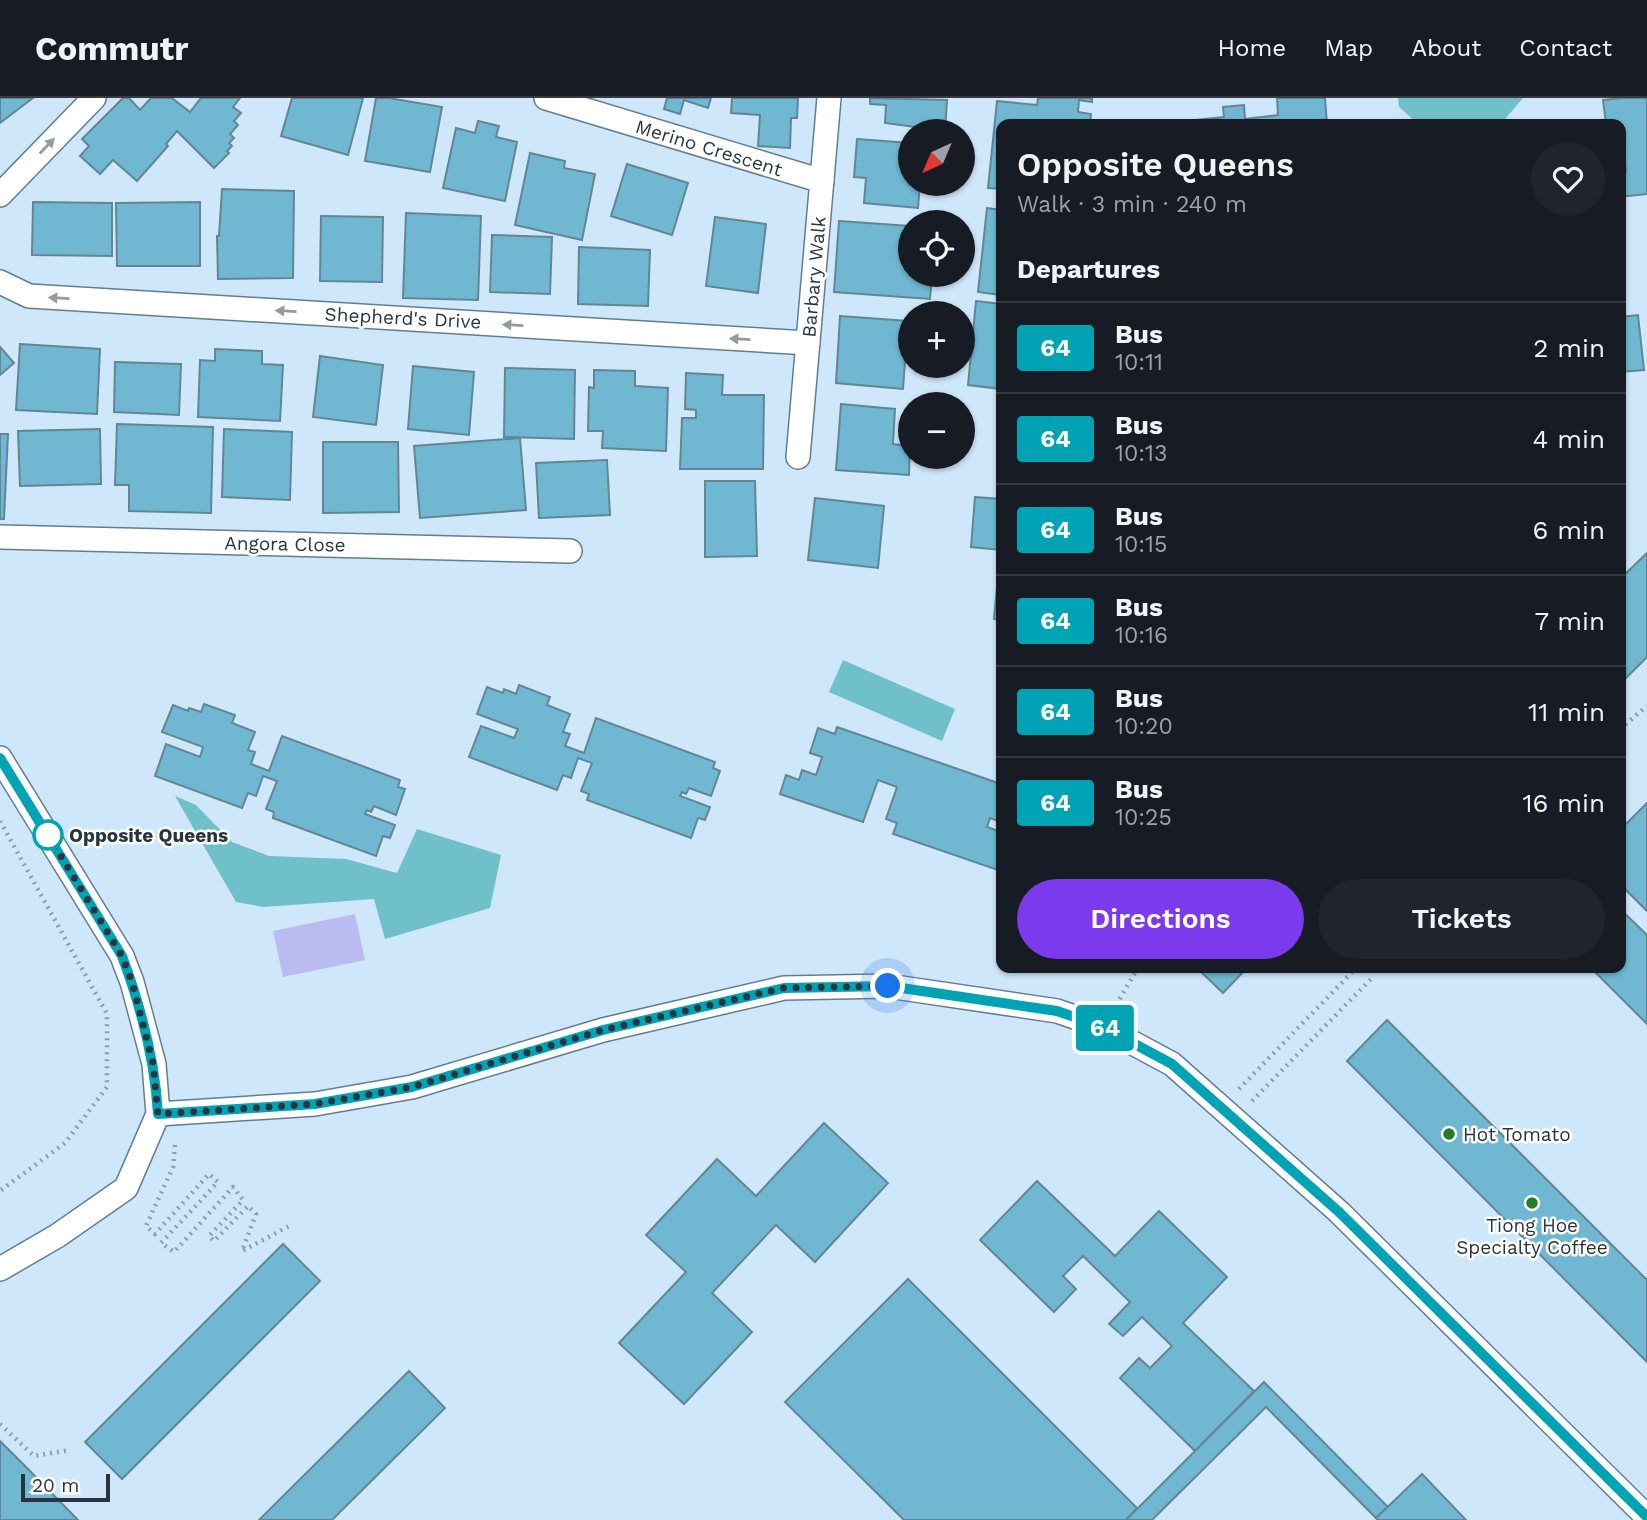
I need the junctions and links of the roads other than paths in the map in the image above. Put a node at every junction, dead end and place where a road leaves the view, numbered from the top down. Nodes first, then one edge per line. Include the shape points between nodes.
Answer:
1 (94, 98) edge
2 (546, 98) edge
3 (829, 98) edge
4 (598, 106) edge
5 (822, 181) junction
6 (0, 195) edge
7 (0, 282) edge
8 (808, 343) junction
9 (798, 457) dead end
10 (0, 537) edge
11 (570, 551) dead end
12 (0, 758) edge
13 (168, 1113) junction
14 (0, 1269) edge
15 (1647, 1517) edge

6 -> 1 street
2 - 4 street, Merino Crescent
3 - 5 street, Barbary Walk
4 - 5 street, Merino Crescent
5 - 8 street, Barbary Walk
8 -> 7 street, Shepherd's Drive via 29,296
8 - 9 street, Barbary Walk
10 - 11 street, Angora Close
12 - 13 street via 122,956
13 - 14 street via 126,1188
13 - 15 street via 315,1104 412,1087 594,1033 784,988 888,986 1057,1011 1103,1027 1172,1064 1339,1212

